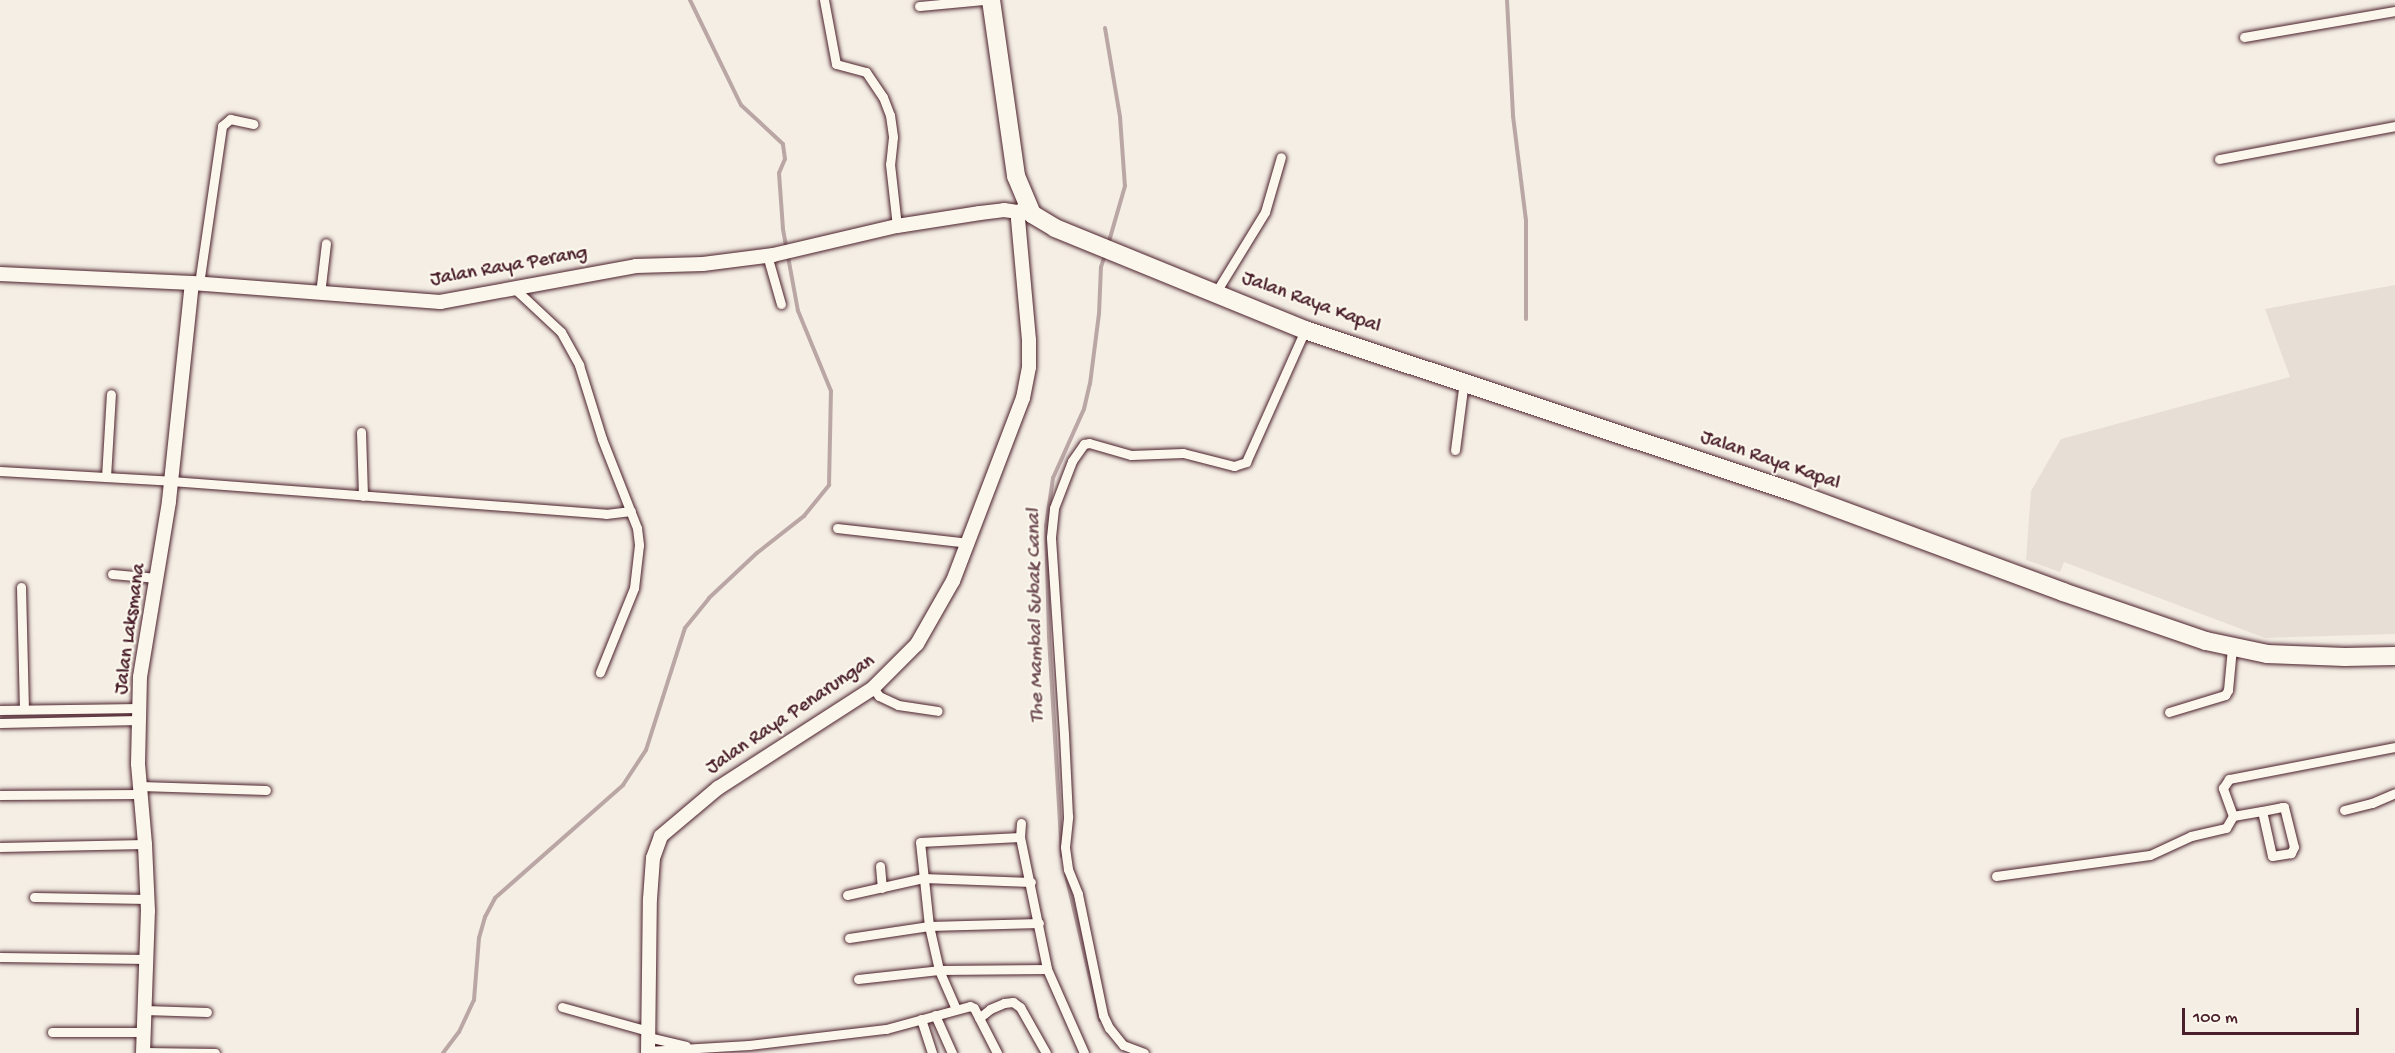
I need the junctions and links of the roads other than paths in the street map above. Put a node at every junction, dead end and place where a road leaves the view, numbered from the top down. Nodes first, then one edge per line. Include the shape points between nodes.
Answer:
1 (824, 0) edge
2 (982, 0) edge
3 (992, 0) edge
4 (920, 6) dead end
5 (2395, 11) edge
6 (2244, 37) dead end
7 (253, 124) dead end
8 (2395, 126) edge
9 (1281, 157) dead end
10 (2219, 159) dead end
11 (1023, 209) junction
12 (897, 226) junction
13 (326, 243) dead end
14 (770, 255) junction
15 (0, 274) edge
16 (195, 283) junction
17 (515, 289) junction
18 (1216, 292) junction
19 (320, 294) junction
20 (781, 304) dead end
21 (1305, 330) junction
22 (1464, 381) junction
23 (111, 394) dead end
24 (361, 432) dead end
25 (1455, 450) dead end
26 (0, 471) edge
27 (106, 477) junction
28 (171, 481) junction
29 (363, 496) junction
30 (631, 511) junction
31 (837, 528) dead end
32 (969, 543) junction
33 (112, 574) dead end
34 (157, 578) junction
35 (21, 587) dead end
36 (2232, 648) junction
37 (2395, 656) edge
38 (600, 672) dead end
39 (873, 688) junction
40 (24, 709) junction
41 (0, 710) edge
42 (938, 711) dead end
43 (2169, 712) dead end
44 (139, 714) junction
45 (0, 723) edge
46 (2395, 747) edge
47 (140, 790) junction
48 (266, 790) dead end
49 (2395, 793) edge
50 (0, 795) edge
51 (2344, 810) dead end
52 (2262, 811) junction
53 (2232, 816) junction
54 (1021, 823) dead end
55 (1020, 837) junction
56 (145, 844) junction
57 (0, 847) edge
58 (880, 866) dead end
59 (1996, 876) dead end
60 (922, 878) junction
61 (1031, 882) junction
62 (882, 888) junction
63 (847, 895) dead end
64 (34, 897) dead end
65 (147, 899) junction
66 (1039, 923) junction
67 (929, 926) junction
68 (849, 938) dead end
69 (0, 957) edge
70 (148, 959) junction
71 (1047, 969) junction
72 (939, 970) junction
73 (858, 978) dead end
74 (562, 1007) dead end
75 (956, 1009) junction
76 (144, 1010) junction
77 (207, 1012) dead end
78 (935, 1015) junction
79 (979, 1018) junction
80 (921, 1019) junction
81 (52, 1032) dead end
82 (143, 1032) junction
83 (648, 1043) edge
84 (143, 1053) edge
85 (215, 1053) edge
86 (932, 1053) edge
87 (952, 1053) edge
88 (997, 1053) edge
89 (1046, 1053) edge
90 (1084, 1053) edge
91 (1144, 1053) edge

1 - 12 street via 836,64 866,72 890,115 890,164
2 - 4 street
3 - 11 highway
5 - 6 street
7 - 16 street via 230,119 222,126
8 - 10 street
9 - 18 street via 1265,212
11 - 12 main road, Jalan Raya Perang
11 - 18 highway, Jalan Raya Kapal via 1075,236
11 - 32 main road, Jalan Raya Penarungan via 1029,367 1018,415
12 - 14 main road, Jalan Raya Perang
13 - 19 street
14 - 17 main road, Jalan Raya Perang via 703,264 636,266
14 - 20 street
15 - 16 main road, Jalan Raya Perang
16 - 19 main road, Jalan Raya Perang
16 - 28 main road, Jalan Laksmana
17 - 19 main road, Jalan Raya Perang via 440,302
17 - 30 street via 561,332 575,357
18 - 21 highway, Jalan Raya Kapal
21 - 22 highway, Jalan Raya Kapal
21 - 91 street via 1246,462 1234,466 1183,453 1131,455 1084,444 1072,461 1054,508 1051,537 1068,869 1078,894 1108,1028 1123,1045
22 - 25 street
22 - 36 highway, Jalan Raya Kapal via 1793,492 2063,592
23 - 27 street
24 - 29 street
26 - 27 street
27 - 28 street
28 - 29 street
28 - 34 main road, Jalan Laksmana
29 - 30 street via 606,514
30 - 38 street via 639,544 634,588
31 - 32 street
32 - 39 main road, Jalan Raya Penarungan via 953,581 917,644
33 - 34 street
34 - 44 main road, Jalan Laksmana via 140,677
35 - 40 street
36 - 37 highway, Jalan Raya Kapal via 2301,656
36 - 43 street via 2225,695
39 - 42 street via 879,696 898,705
39 - 83 main road, Jalan Raya Penarungan via 718,788 661,836 653,858 650,899
40 - 41 street
40 - 44 street
44 - 45 street
44 - 47 main road, Jalan Laksmana
46 - 53 street via 2229,779 2223,788
47 - 48 street
47 - 50 street
47 - 56 main road, Jalan Laksmana
49 - 51 street
52 - 52 street via 2285,808 2294,848 2291,853 2272,856
52 - 53 street
53 - 59 street via 2226,828 2191,836 2150,855
54 - 55 street
55 - 60 street via 923,840 919,845
55 - 61 street
56 - 57 street
56 - 65 main road, Jalan Laksmana
58 - 62 street
60 - 61 street
60 - 62 street
60 - 67 street
61 - 66 street
62 - 63 street
64 - 65 street
65 - 70 main road, Jalan Laksmana
66 - 67 street
66 - 71 street
67 - 68 street
67 - 72 street
69 - 70 street
70 - 76 main road, Jalan Laksmana
71 - 72 street
71 - 90 street
72 - 73 street
72 - 75 street
74 - 83 street
75 - 78 street
75 - 79 street via 972,1007
76 - 77 street
76 - 82 main road, Jalan Laksmana
78 - 80 street
78 - 87 street
79 - 88 street
79 - 89 street via 990,1009 1012,1002 1020,1007
80 - 83 street via 875,1030 748,1045 692,1048
80 - 86 street
81 - 82 street
82 - 84 main road, Jalan Laksmana
84 - 85 street

